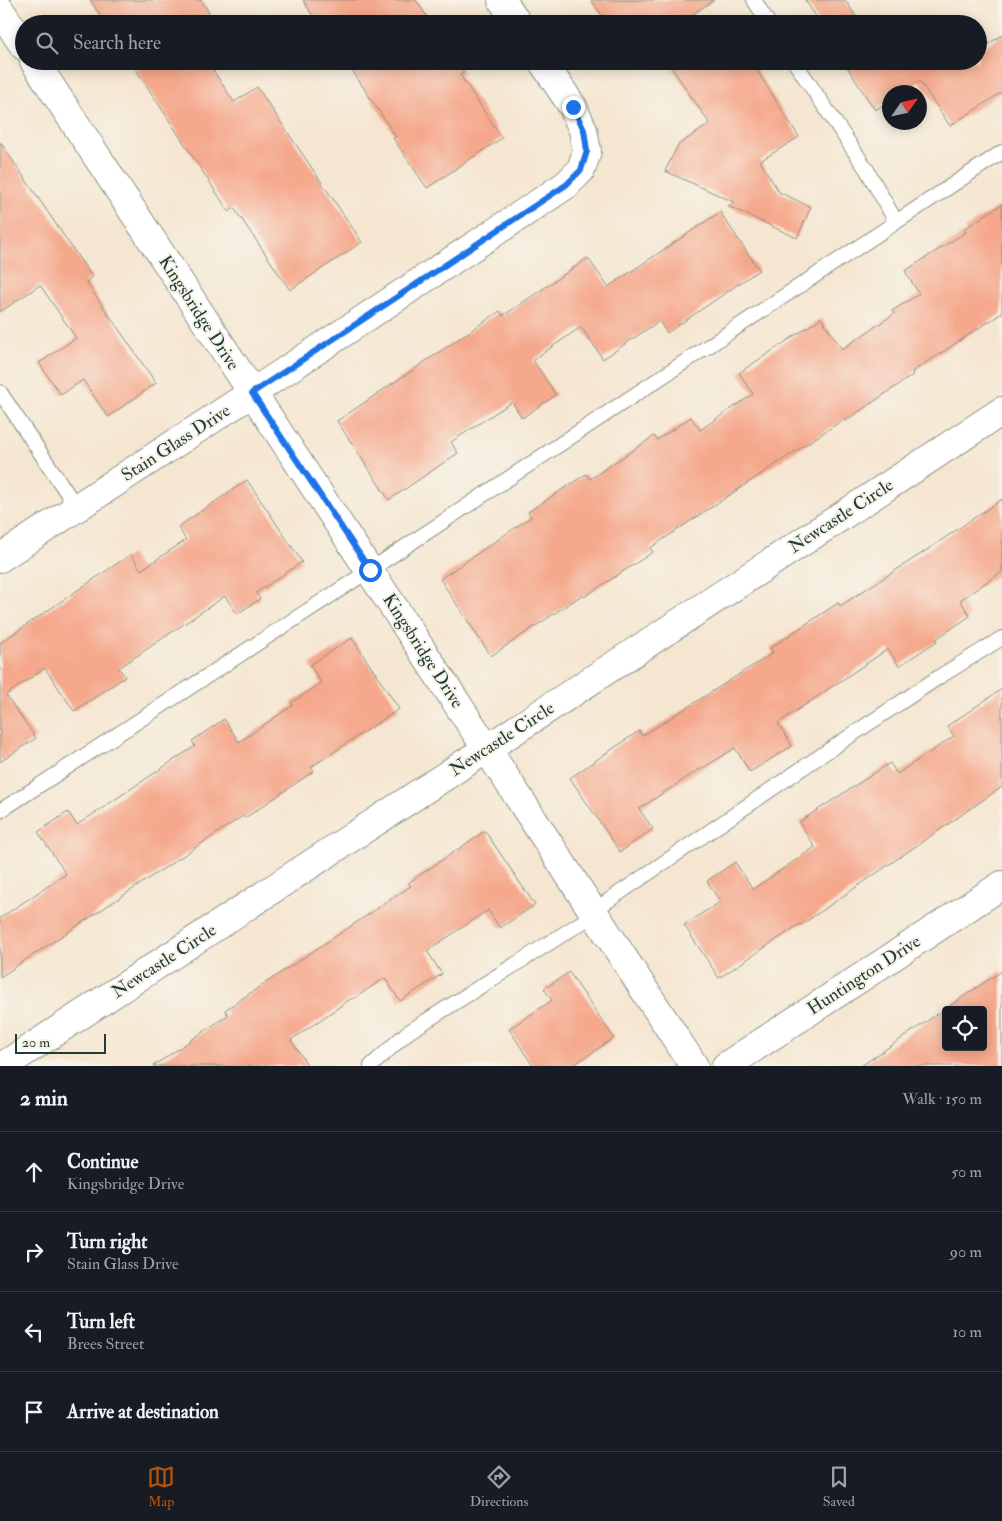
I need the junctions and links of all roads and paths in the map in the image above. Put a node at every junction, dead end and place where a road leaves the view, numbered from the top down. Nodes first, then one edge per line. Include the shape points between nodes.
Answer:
1 (502, 0) edge
2 (754, 0) edge
3 (0, 10) edge
4 (512, 15) edge
5 (763, 15) edge
6 (14, 44) edge
7 (40, 70) edge
8 (548, 70) edge
9 (800, 70) edge
10 (1002, 152) edge
11 (896, 222) junction
12 (0, 392) edge
13 (252, 393) junction
14 (1002, 411) edge
15 (77, 508) junction
16 (0, 558) edge
17 (370, 570) junction
18 (1002, 638) edge
19 (487, 749) junction
20 (0, 811) edge
21 (1002, 885) edge
22 (594, 912) junction
23 (2, 1066) edge
24 (371, 1066) edge
25 (694, 1066) edge
26 (726, 1066) edge

1 - 4 street
2 - 5 lane
3 - 6 street
7 - 13 street, Kingsbridge Drive
8 - 13 street, Stain Glass Drive via 584,130 587,151 581,170 566,185
9 - 11 lane via 867,170
10 - 11 lane
11 - 17 lane
12 - 15 lane
13 - 15 street, Stain Glass Drive
13 - 17 street, Kingsbridge Drive
14 - 19 street, Newcastle Circle
15 - 16 street, Stain Glass Drive
17 - 19 street, Kingsbridge Drive
17 - 20 lane
18 - 22 lane via 938,677
19 - 22 street, Kingsbridge Drive
19 - 23 street, Newcastle Circle
21 - 26 street, Huntington Drive
22 - 24 lane via 407,1033
22 - 25 street, Kingsbridge Drive

